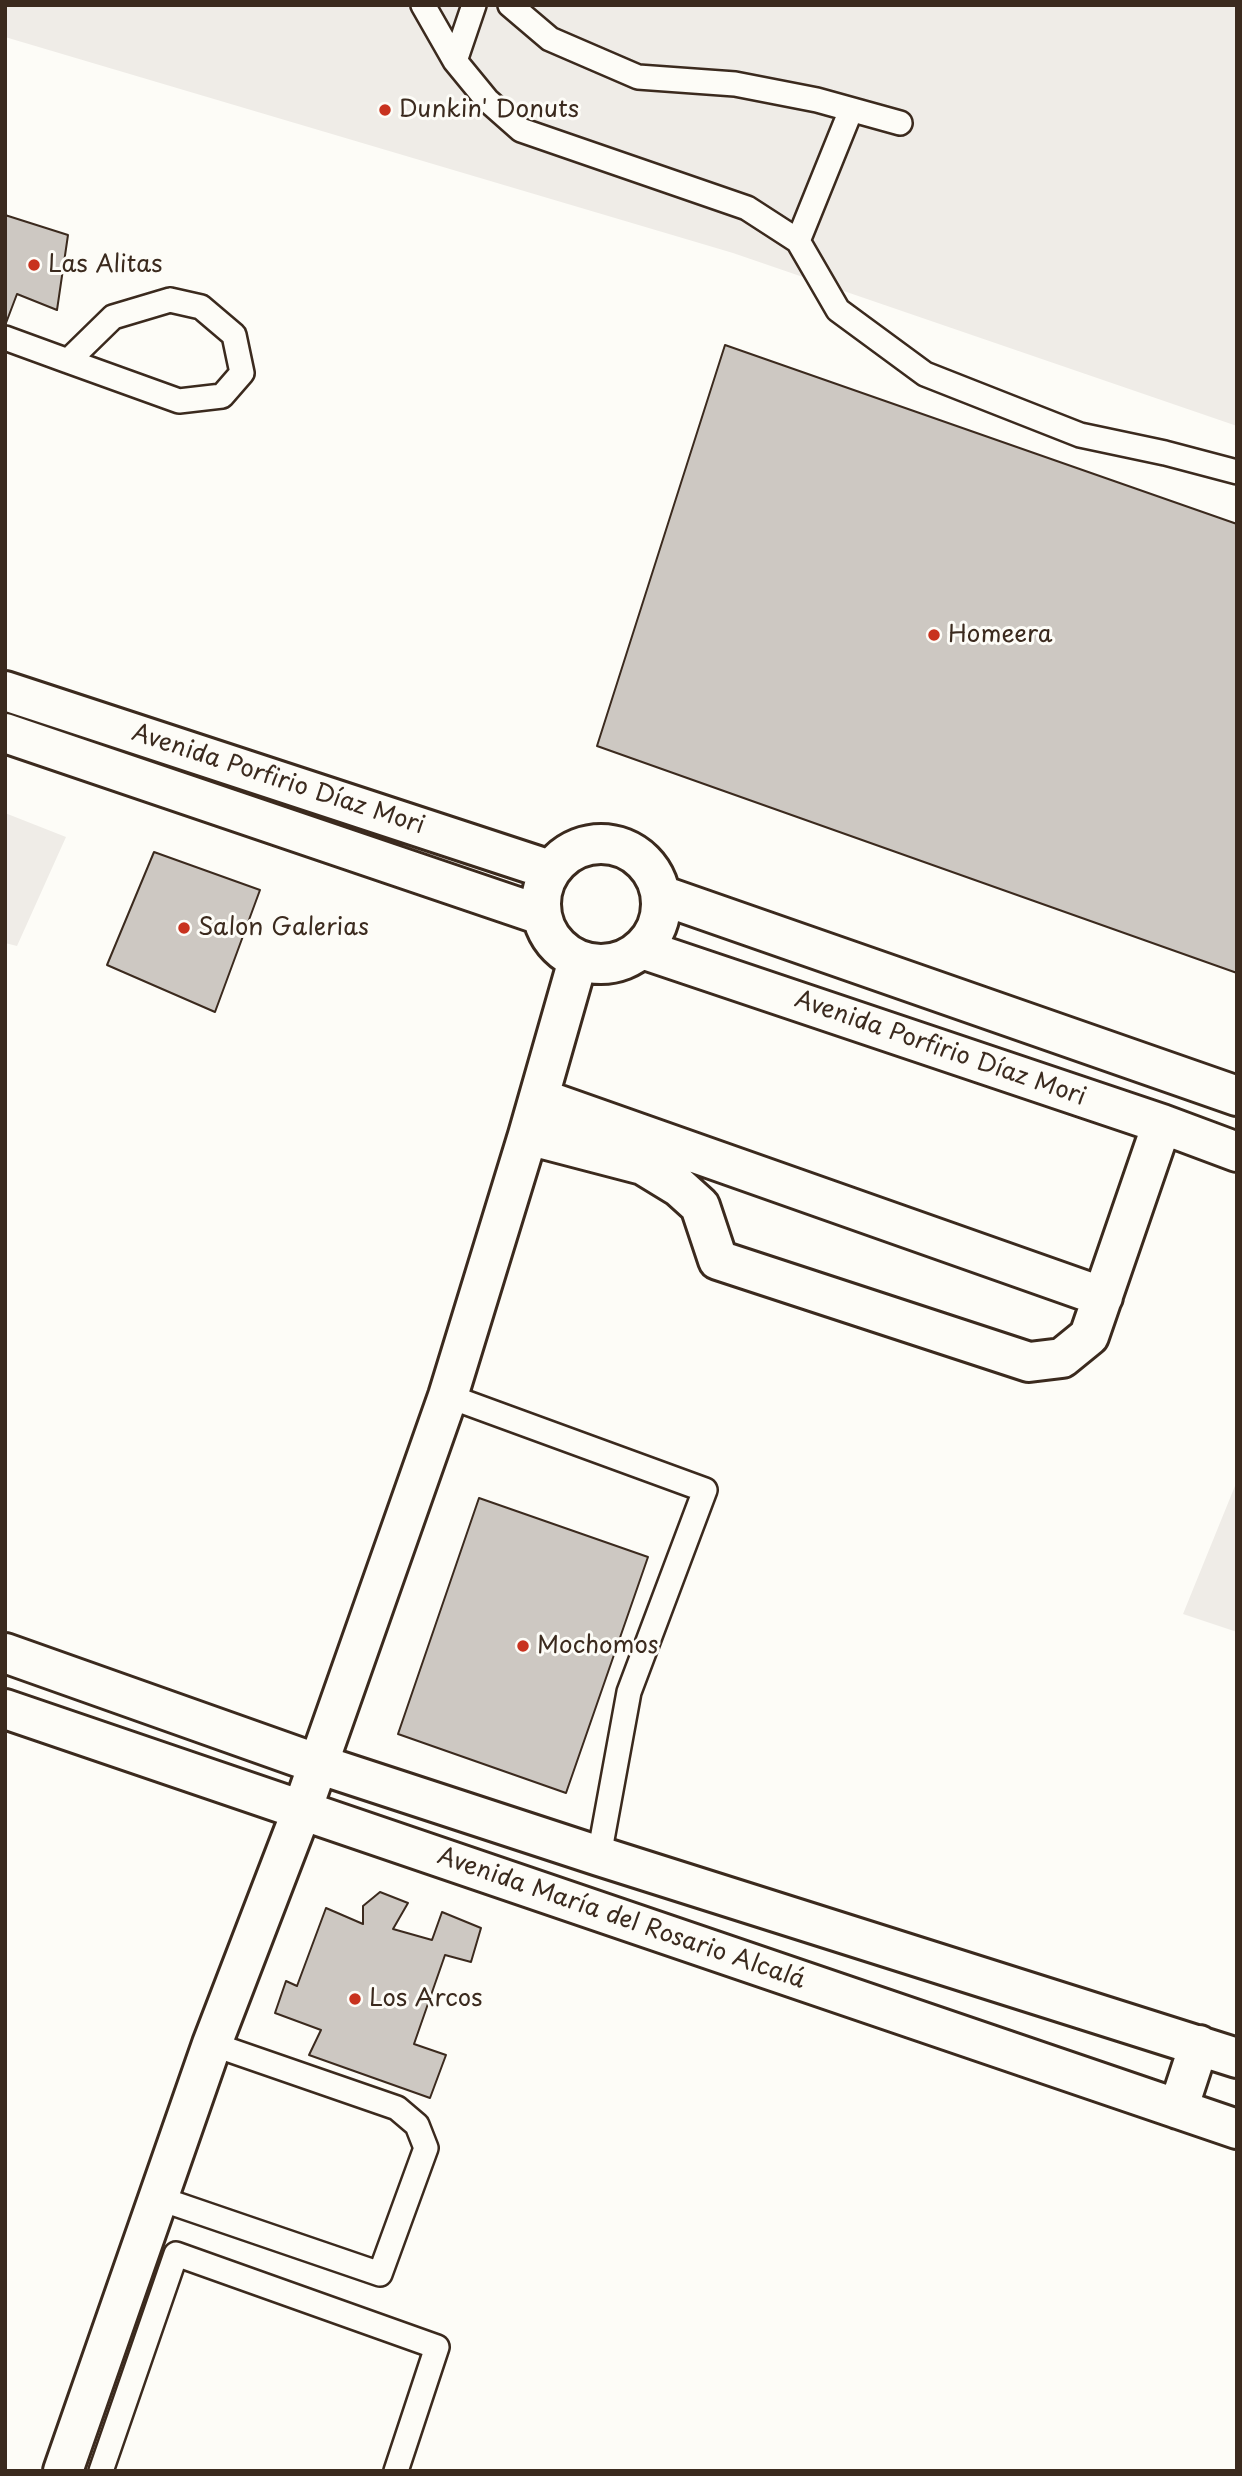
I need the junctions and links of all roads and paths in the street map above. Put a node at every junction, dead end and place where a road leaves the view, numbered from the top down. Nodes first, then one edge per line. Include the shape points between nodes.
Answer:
1 (424, 5) edge
2 (474, 5) edge
3 (510, 5) edge
4 (455, 61) junction
5 (851, 110) junction
6 (900, 123) dead end
7 (798, 242) junction
8 (5, 338) edge
9 (68, 361) junction
10 (1237, 472) edge
11 (5, 691) edge
12 (5, 733) edge
13 (550, 870) junction
14 (661, 895) junction
15 (541, 915) junction
16 (642, 949) junction
17 (578, 960) junction
18 (1237, 1096) edge
19 (539, 1098) junction
20 (1162, 1124) junction
21 (528, 1135) junction
22 (1237, 1152) edge
23 (1103, 1297) junction
24 (448, 1396) junction
25 (5, 1653) edge
26 (5, 1709) edge
27 (318, 1764) junction
28 (302, 1810) junction
29 (599, 1856) junction
30 (212, 2044) junction
31 (1199, 2045) junction
32 (1237, 2058) edge
33 (1178, 2109) junction
34 (1237, 2129) edge
35 (158, 2198) junction
36 (63, 2471) edge
37 (101, 2471) edge
38 (396, 2471) edge

1 - 4 lane
2 - 4 lane
3 - 5 lane via 550,39 638,77 735,85
4 - 7 lane via 487,100 521,130 747,208
5 - 6 lane
5 - 7 lane
7 - 10 lane via 838,310 925,374 1080,435
8 - 9 lane
9 - 9 lane via 179,401 222,396 242,373 234,335 201,307 170,300 113,317
11 - 13 street, Avenida Porfirio Díaz Mori
12 - 15 street, Avenida Porfirio Díaz Mori
13 - 14 street via 578,848 614,845 645,863 656,877
13 - 15 street via 543,884
14 - 16 street via 661,914
14 - 18 street
15 - 17 street via 554,943
16 - 17 street via 612,964
16 - 20 street, Avenida Porfirio Díaz Mori
17 - 19 street
19 - 21 street
19 - 23 street
20 - 22 street, Avenida Porfirio Díaz Mori
20 - 23 street
21 - 23 street via 643,1165 680,1187 700,1206 718,1260 1029,1362 1062,1358 1090,1336
21 - 24 street
24 - 27 street
24 - 29 lane via 705,1490 629,1692
25 - 27 street, Avenida María del Rosario Alcalá
26 - 28 street, Avenida María del Rosario Alcalá
27 - 28 street
27 - 29 street, Avenida María del Rosario Alcalá
28 - 30 street
28 - 33 street, Avenida María del Rosario Alcalá
29 - 31 street, Avenida María del Rosario Alcalá
30 - 35 street
30 - 35 lane via 397,2108 417,2125 426,2148 380,2274
31 - 32 street, Avenida María del Rosario Alcalá
31 - 33 street
33 - 34 street, Avenida María del Rosario Alcalá
35 - 36 street
37 - 38 lane via 176,2254 437,2347

